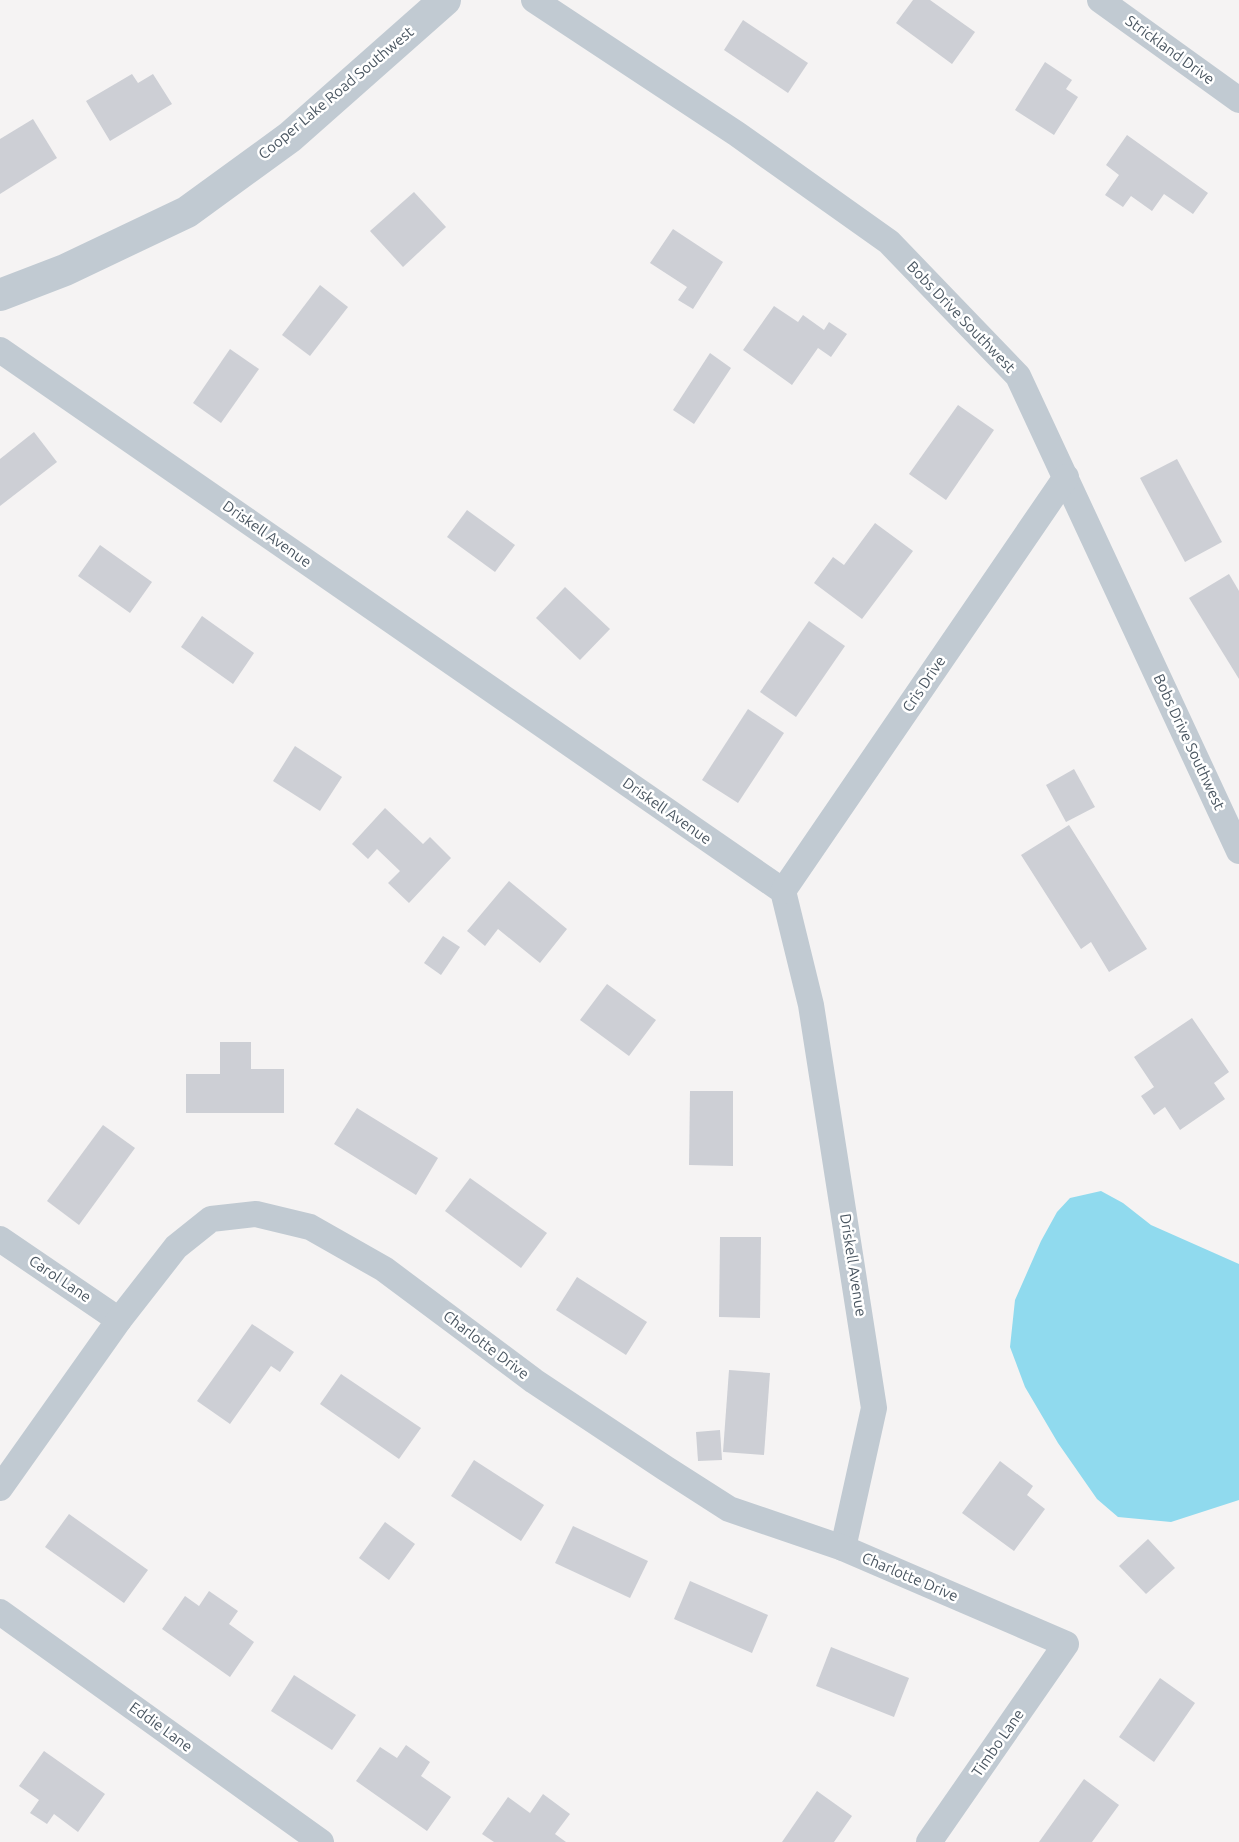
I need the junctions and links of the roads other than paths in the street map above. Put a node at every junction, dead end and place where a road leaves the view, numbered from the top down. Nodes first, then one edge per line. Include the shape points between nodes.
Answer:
1 (445, 0) edge
2 (534, 0) edge
3 (1100, 0) edge
4 (1239, 100) edge
5 (0, 295) edge
6 (0, 350) edge
7 (1066, 477) junction
8 (1239, 851) edge
9 (783, 891) junction
10 (0, 1239) edge
11 (119, 1320) junction
12 (0, 1488) edge
13 (843, 1548) junction
14 (0, 1612) edge
15 (1066, 1644) joint
16 (321, 1842) edge
17 (929, 1842) edge

1 - 5 street, Cooper Lake Road Southwest via 290,137 187,212 65,270
2 - 7 street, Bobs Drive Southwest via 736,134 889,242 1018,376
3 - 4 street, Strickland Drive
6 - 9 street, Driskell Avenue
7 - 8 street, Bobs Drive Southwest
7 - 9 street, Cris Drive
9 - 13 street, Driskell Avenue via 812,1005 874,1408
10 - 11 street, Carol Lane
11 - 12 street, Charlotte Drive
11 - 13 street, Charlotte Drive via 176,1247 211,1219 256,1215 310,1227 384,1269 534,1381 729,1509
13 - 15 street, Charlotte Drive
14 - 16 street, Eddie Lane
15 - 17 street, Timbo Lane

